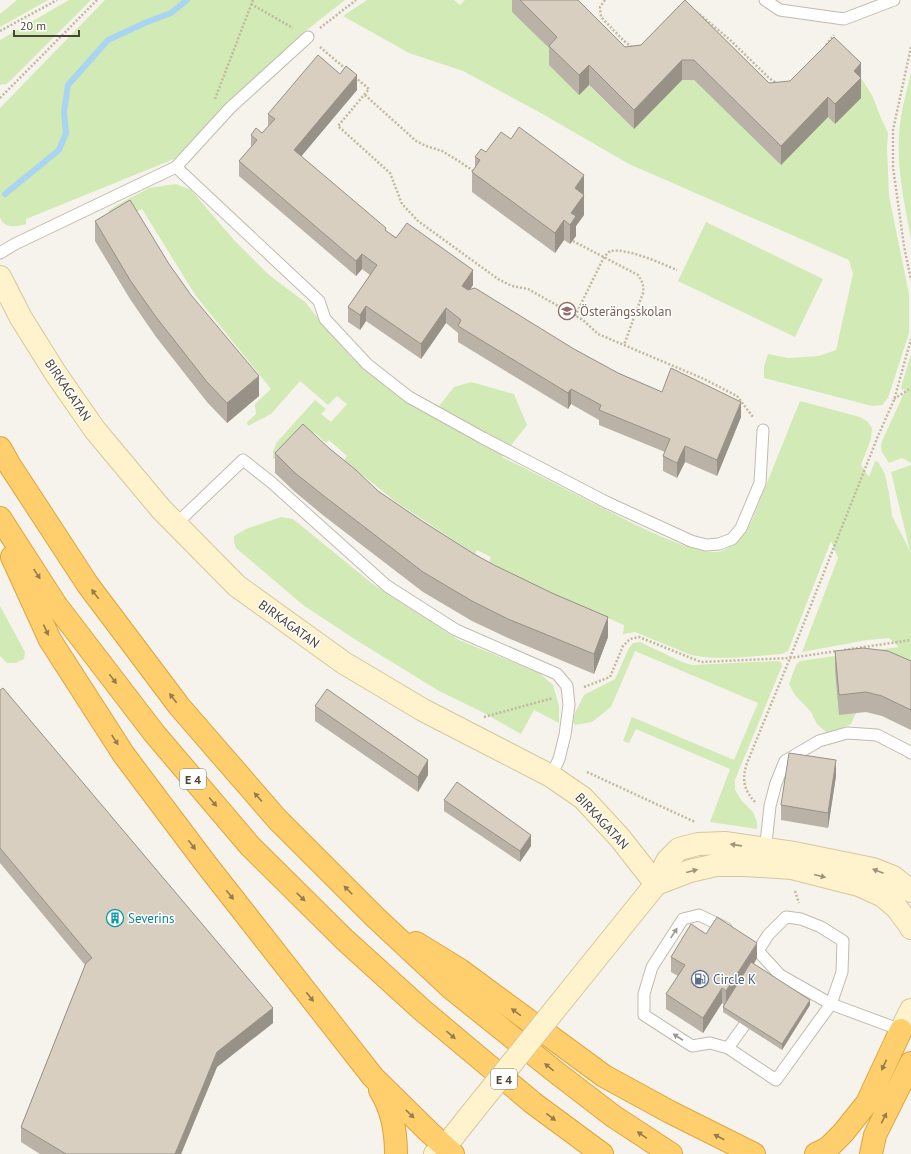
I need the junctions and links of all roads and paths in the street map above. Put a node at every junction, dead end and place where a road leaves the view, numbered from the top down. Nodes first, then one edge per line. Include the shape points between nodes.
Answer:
1 (57, 0) edge
2 (97, 0) edge
3 (253, 0) edge
4 (356, 0) edge
5 (606, 0) edge
6 (765, 0) edge
7 (894, 0) edge
8 (251, 4) junction
9 (694, 12) edge
10 (0, 31) edge
11 (308, 37) junction
12 (827, 45) edge
13 (911, 46) edge
14 (635, 49) edge
15 (822, 50) edge
16 (780, 86) edge
17 (0, 93) edge
18 (365, 95) junction
19 (3, 96) junction
20 (0, 98) edge
21 (215, 100) dead end
22 (176, 167) junction
23 (478, 174) edge
24 (573, 241) edge
25 (0, 253) edge
26 (604, 257) junction
27 (677, 270) dead end
28 (0, 277) edge
29 (911, 280) edge
30 (575, 316) junction
31 (911, 339) edge
32 (624, 345) junction
33 (911, 388) edge
34 (894, 400) junction
35 (763, 430) joint
36 (0, 448) edge
37 (0, 518) edge
38 (176, 524) junction
39 (0, 531) edge
40 (911, 640) edge
41 (790, 658) junction
42 (568, 693) junction
43 (482, 717) dead end
44 (911, 753) edge
45 (551, 776) junction
46 (758, 805) dead end
47 (765, 858) junction
48 (656, 884) junction
49 (911, 890) edge
50 (376, 918) junction
51 (910, 926) edge
52 (733, 931) edge
53 (750, 941) edge
54 (758, 951) junction
55 (780, 975) junction
56 (831, 1004) junction
57 (911, 1010) edge
58 (901, 1030) junction
59 (728, 1048) junction
60 (911, 1063) edge
61 (373, 1077) junction
62 (444, 1152) edge
63 (396, 1154) edge
64 (602, 1154) edge
65 (671, 1154) edge
66 (754, 1154) edge
67 (816, 1154) edge
68 (871, 1154) edge

1 - 10 path
2 - 19 path
3 - 8 path
4 - 11 path
5 - 14 path via 600,7 601,17
6 - 7 lane via 780,10 844,20
8 - 11 path
8 - 21 path
9 - 16 path via 729,39
11 - 18 path via 369,89
11 - 22 lane via 230,108
12 - 15 path
13 - 29 path via 893,130 893,167
17 - 19 path
18 - 23 path via 416,141 442,151
18 - 30 path via 338,126 390,173 402,204 418,221 498,279 512,286 528,289
19 - 20 path
22 - 25 lane
22 - 35 lane via 319,301 325,319 367,364 409,397 606,502 684,538 706,545 719,544 732,539 741,528 760,483
24 - 26 path
26 - 27 path via 610,251 622,250
26 - 30 path
26 - 32 path via 638,275 644,287
28 - 38 street, BIRKAGATAN via 21,318 95,430
30 - 32 path via 598,334
31 - 34 path
32 - 35 path via 737,396
33 - 34 path
34 - 41 path
50 -> 36 highway via 277,819 179,706 88,586
37 -> 64 highway, E 4 via 56,605 145,721 250,846 345,940 421,1009 533,1104
38 - 42 lane via 243,460 387,586 456,630 557,674 567,686
38 - 45 street, BIRKAGATAN via 237,586 344,663 423,710
39 -> 61 highway via 50,640 124,755
40 - 41 path
41 - 42 path via 700,662 639,637 630,638 623,646 610,677
41 - 46 path via 744,774 744,784
42 - 43 path
42 - 45 lane via 565,735 559,759
44 - 47 lane via 877,735 847,733 819,741 785,761 770,806
45 - 48 street, BIRKAGATAN via 583,798 620,838
47 - 48 street via 745,865 716,865 690,870
49 -> 47 street via 893,877 873,869 801,854
47 -> 51 street via 792,868 859,885 884,896
48 - 62 street, bridge via 467,1119
65 -> 50 highway via 613,1116 544,1063 452,989
66 -> 50 highway via 604,1076 460,970
59 -> 52 lane via 710,1043 692,1046 644,1015 644,994 652,967 683,919 699,915
53 - 54 lane
54 - 55 lane
54 - 56 lane via 768,935 786,917 801,919 821,927 843,942 842,972
55 - 56 lane
55 - 59 lane
56 - 58 lane
56 - 59 lane via 776,1080
57 - 58 street
58 -> 67 highway via 867,1103 843,1133 828,1148
68 -> 60 highway via 875,1135
61 -> 62 highway via 428,1132
61 - 63 highway via 385,1098 390,1114 396,1139

